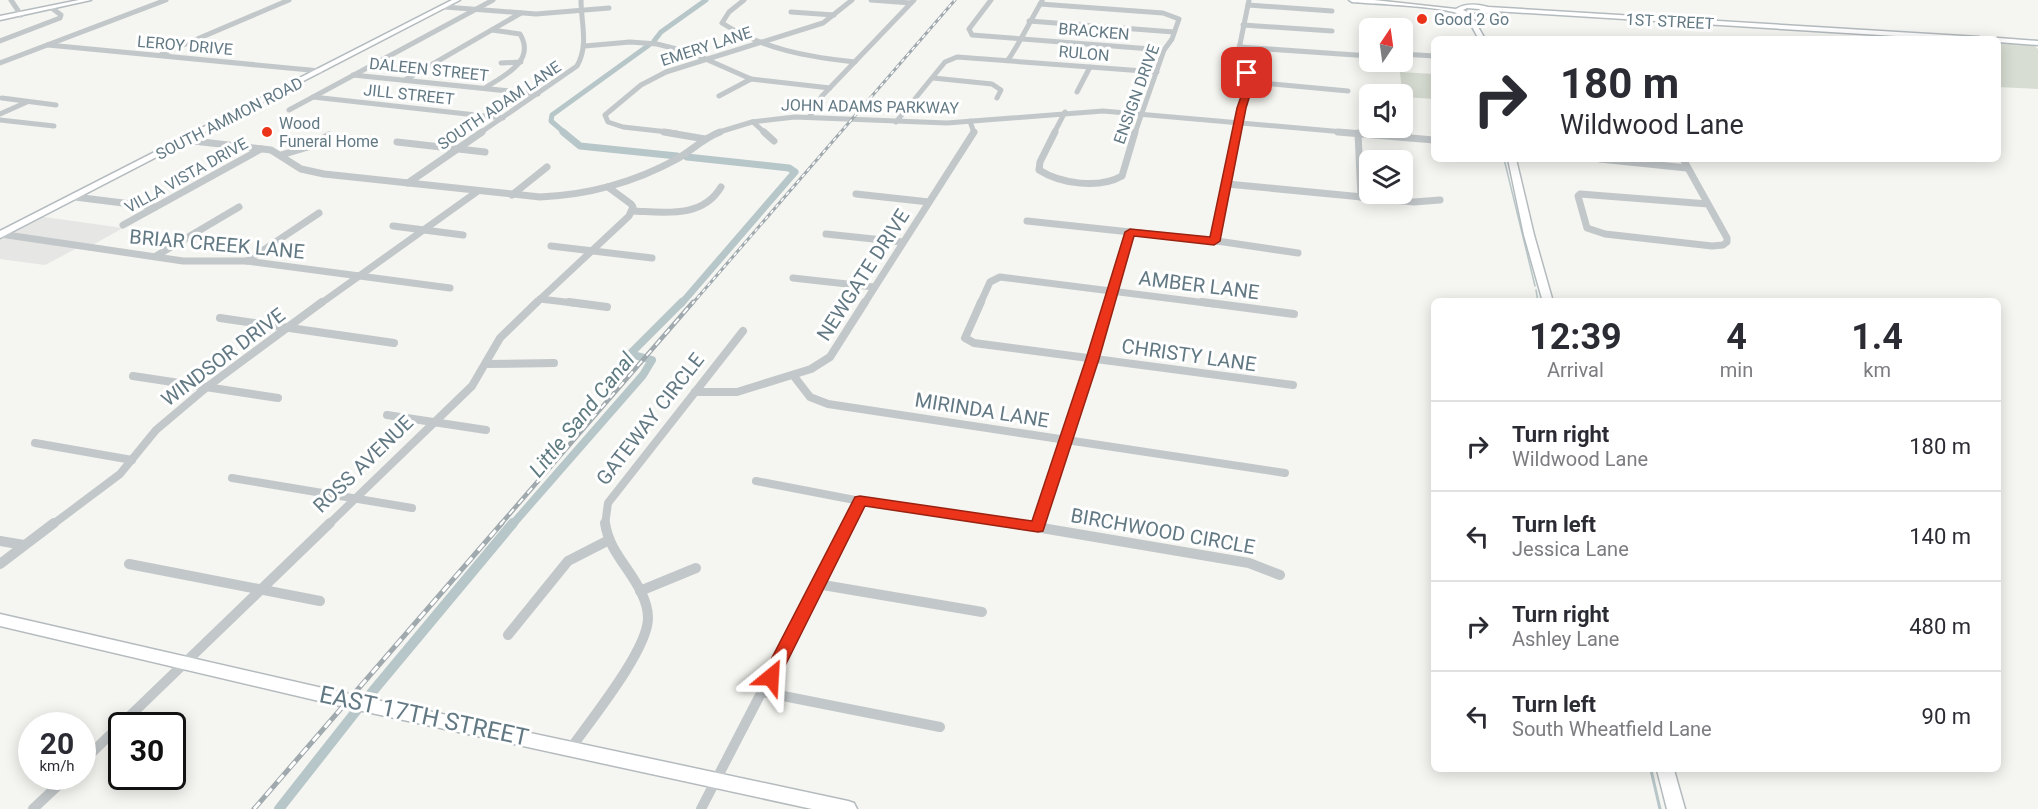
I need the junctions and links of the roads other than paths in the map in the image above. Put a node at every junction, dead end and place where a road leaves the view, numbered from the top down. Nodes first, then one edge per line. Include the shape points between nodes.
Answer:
1 (11, 0) edge
2 (88, 0) edge
3 (166, 0) edge
4 (289, 0) edge
5 (457, 0) edge
6 (493, 0) edge
7 (581, 0) edge
8 (744, 0) edge
9 (852, 0) edge
10 (871, 0) edge
11 (991, 0) edge
12 (1352, 0) edge
13 (1478, 0) edge
14 (913, 2) edge
15 (1041, 2) edge
16 (1248, 2) edge
17 (445, 7) junction
18 (609, 8) dead end
19 (1465, 8) edge
20 (53, 9) junction
21 (476, 9) junction
22 (580, 11) junction
23 (1332, 11) dead end
24 (791, 12) dead end
25 (1488, 12) junction
26 (522, 13) junction
27 (21, 15) junction
28 (834, 15) junction
29 (0, 18) edge
30 (1029, 21) junction
31 (1243, 25) junction
32 (491, 30) junction
33 (1174, 32) junction
34 (1332, 32) dead end
35 (1481, 36) edge
36 (1483, 36) edge
37 (1928, 36) edge
38 (1022, 39) junction
39 (2001, 40) edge
40 (0, 41) edge
41 (761, 42) junction
42 (2038, 42) edge
43 (48, 45) junction
44 (585, 46) junction
45 (1239, 47) junction
46 (1164, 51) junction
47 (1359, 55) edge
48 (1413, 55) edge
49 (159, 56) junction
50 (1431, 56) edge
51 (703, 59) junction
52 (1008, 60) junction
53 (521, 62) junction
54 (855, 62) junction
55 (0, 63) edge
56 (501, 63) dead end
57 (1090, 67) junction
58 (320, 70) junction
59 (1157, 72) junction
60 (353, 75) junction
61 (933, 78) junction
62 (751, 79) junction
63 (404, 80) junction
64 (1250, 82) junction
65 (484, 88) junction
66 (830, 88) junction
67 (1348, 91) dead end
68 (1077, 92) dead end
69 (538, 94) junction
70 (719, 96) dead end
71 (312, 97) junction
72 (2, 98) dead end
73 (997, 98) dead end
74 (29, 102) junction
75 (56, 105) dead end
76 (289, 110) dead end
77 (1065, 112) junction
78 (0, 114) edge
79 (1143, 114) junction
80 (810, 116) junction
81 (503, 118) junction
82 (0, 120) edge
83 (970, 121) junction
84 (753, 122) junction
85 (896, 122) junction
86 (1239, 122) junction
87 (54, 126) dead end
88 (1358, 133) junction
89 (329, 135) dead end
90 (705, 139) junction
91 (185, 140) junction
92 (1431, 140) edge
93 (774, 141) dead end
94 (397, 142) dead end
95 (262, 149) junction
96 (458, 149) junction
97 (485, 152) dead end
98 (1359, 154) edge
99 (281, 155) junction
100 (1513, 162) edge
101 (1629, 162) edge
102 (1684, 162) edge
103 (547, 167) dead end
104 (1687, 168) junction
105 (408, 183) junction
106 (1227, 184) junction
107 (608, 187) junction
108 (721, 187) dead end
109 (478, 191) junction
110 (856, 194) dead end
111 (512, 195) junction
112 (75, 197) junction
113 (1359, 197) edge
114 (1440, 200) dead end
115 (929, 202) junction
116 (1413, 202) edge
117 (1708, 204) junction
118 (155, 207) junction
119 (238, 207) dead end
120 (632, 211) junction
121 (320, 213) dead end
122 (1027, 221) dead end
123 (123, 225) dead end
124 (393, 226) dead end
125 (425, 230) junction
126 (1130, 232) junction
127 (826, 234) dead end
128 (1, 235) edge
129 (463, 235) dead end
130 (1214, 241) junction
131 (902, 242) junction
132 (551, 246) dead end
133 (562, 247) joint
134 (592, 251) junction
135 (1298, 254) dead end
136 (156, 256) junction
137 (652, 258) dead end
138 (247, 261) junction
139 (359, 276) junction
140 (793, 278) dead end
141 (874, 287) junction
142 (450, 288) dead end
143 (1114, 291) junction
144 (1547, 298) edge
145 (540, 299) junction
146 (607, 308) dead end
147 (1294, 314) dead end
148 (220, 318) dead end
149 (289, 328) junction
150 (743, 331) dead end
151 (394, 343) dead end
152 (974, 343) joint
153 (1093, 359) junction
154 (554, 363) dead end
155 (486, 364) junction
156 (793, 375) junction
157 (133, 376) dead end
158 (1293, 385) dead end
159 (207, 387) junction
160 (695, 392) junction
161 (278, 398) dead end
162 (387, 415) dead end
163 (434, 423) junction
164 (486, 430) dead end
165 (1064, 441) junction
166 (35, 443) dead end
167 (132, 460) junction
168 (1285, 473) dead end
169 (232, 478) dead end
170 (756, 481) dead end
171 (356, 500) junction
172 (860, 501) junction
173 (412, 508) dead end
174 (1038, 527) junction
175 (0, 541) edge
176 (607, 541) junction
177 (24, 545) junction
178 (0, 564) edge
179 (129, 564) dead end
180 (696, 568) dead end
181 (1280, 575) dead end
182 (817, 584) junction
183 (261, 591) junction
184 (640, 591) junction
185 (320, 601) dead end
186 (982, 612) dead end
187 (0, 620) edge
188 (508, 635) dead end
189 (185, 663) junction
190 (763, 693) junction
191 (940, 727) dead end
192 (572, 748) junction
193 (96, 749) edge
194 (1667, 772) edge
195 (717, 781) junction
196 (53, 790) edge
197 (33, 809) edge
198 (701, 809) edge
199 (848, 809) edge
200 (1676, 809) edge

1 - 27 street
2 - 20 main road
3 - 43 street
4 - 49 street
5 - 17 main road, SOUTH AMMON ROAD
6 - 21 street
7 - 22 street
8 - 41 street via 722,23
9 - 28 street, EMERY LANE
10 - 14 street
11 - 38 street, BRACKEN via 969,32
12 - 19 main road, 1ST STREET
13 - 25 main road
14 - 54 street
15 - 30 street
15 - 33 street, ENSIGN DRIVE via 1176,16
16 - 23 street
16 - 31 street
17 - 21 street
17 - 58 main road, SOUTH AMMON ROAD
18 - 22 street
19 - 25 main road, 1ST STREET
19 - 35 main road
20 - 27 main road
20 - 40 street via 60,18
21 - 26 street
21 - 60 street
22 - 26 street
22 - 44 street
24 - 28 street
25 - 36 main road via 1483,21
25 - 37 main road, 1ST STREET
26 - 32 street
27 - 29 main road
28 - 41 street, EMERY LANE via 823,23
30 - 33 street
30 - 38 street
31 - 34 street
31 - 45 street
32 - 53 street via 523,36
32 - 63 street
33 - 46 street, ENSIGN DRIVE
38 - 46 street, BRACKEN
38 - 52 street
39 - 42 main road
41 - 51 street, EMERY LANE
41 - 54 street via 795,55
43 - 49 street, LEROY DRIVE
43 - 55 street
44 - 51 street via 657,44
44 - 69 street, SOUTH ADAM LANE via 584,58 577,66
45 - 47 street
45 - 64 street
46 - 59 street, ENSIGN DRIVE
48 - 50 street
49 - 58 street, LEROY DRIVE
51 - 62 street
51 - 90 street, EMERY LANE via 652,78 605,115 608,122 623,127
52 - 57 street, RULON
52 - 61 street, RULON via 957,57 945,62
53 - 56 street
53 - 65 street
54 - 66 street
57 - 59 street, RULON
57 - 68 street
58 - 91 main road, SOUTH AMMON ROAD
59 - 79 street, ENSIGN DRIVE
60 - 63 street, DALEEN STREET
60 - 71 street
61 - 73 street via 992,84 1001,90
61 - 85 street, RULON
62 - 66 street
62 - 70 street
63 - 65 street, DALEEN STREET
64 - 67 street
64 - 86 street
65 - 69 street, DALEEN STREET
66 - 80 street
69 - 81 street, SOUTH ADAM LANE
71 - 76 street
71 - 81 street, JILL STREET
72 - 74 street
74 - 75 street
74 - 78 street
77 - 79 street, JOHN ADAMS PARKWAY
77 - 79 street, ENSIGN DRIVE via 1039,170 1050,177 1098,183 1118,181 1122,176
77 - 83 street, JOHN ADAMS PARKWAY
79 - 86 street, JOHN ADAMS PARKWAY
80 - 84 street, JOHN ADAMS PARKWAY
80 - 85 street, JOHN ADAMS PARKWAY
81 - 96 street, SOUTH ADAM LANE
82 - 87 street
83 - 85 street, JOHN ADAMS PARKWAY
83 - 115 street, NEWGATE DRIVE via 974,133
84 - 90 street, JOHN ADAMS PARKWAY
84 - 93 street
86 - 88 street, JOHN ADAMS PARKWAY
86 - 106 street
88 - 92 street, JOHN ADAMS PARKWAY
88 - 98 street
89 - 99 street
90 - 107 street, JOHN ADAMS PARKWAY via 674,160
91 - 95 street, JOHN ADAMS PARKWAY
91 - 112 main road, SOUTH AMMON ROAD
94 - 96 street
95 - 99 street, JOHN ADAMS PARKWAY
95 - 118 street, VILLA VISTA DRIVE
96 - 97 street
96 - 105 street, SOUTH ADAM LANE
99 - 105 street, JOHN ADAMS PARKWAY via 308,171
100 - 144 main road
101 - 104 street
102 - 104 street
103 - 111 street
104 - 117 street
105 - 109 street, JOHN ADAMS PARKWAY
106 - 113 street
106 - 130 street
107 - 111 street, JOHN ADAMS PARKWAY via 557,197
107 - 120 street via 632,204
108 - 120 street via 714,200 701,208
109 - 111 street, JOHN ADAMS PARKWAY
109 - 125 street, WINDSOR DRIVE
110 - 115 street
112 - 118 street
112 - 128 main road, SOUTH AMMON ROAD
114 - 116 street
115 - 131 street, NEWGATE DRIVE
117 - 117 street via 1587,193 1578,196 1587,228 1593,232 1723,245 1727,238
118 - 123 street, VILLA VISTA DRIVE
119 - 136 street
120 - 134 street, ROSS AVENUE
121 - 138 street
122 - 126 street
124 - 125 street
125 - 129 street
125 - 139 street, WINDSOR DRIVE
126 - 130 street
126 - 143 street
127 - 131 street
128 - 136 street, BRIAR CREEK LANE
130 - 135 street
131 - 141 street, NEWGATE DRIVE
132 - 133 street
133 - 134 street
134 - 137 street
134 - 145 street, ROSS AVENUE
136 - 138 street, BRIAR CREEK LANE via 197,262
138 - 139 street, BRIAR CREEK LANE
139 - 142 street, BRIAR CREEK LANE
139 - 149 street, WINDSOR DRIVE
140 - 141 street
141 - 156 street, NEWGATE DRIVE via 830,357
143 - 147 street, AMBER LANE
143 - 152 street, AMBER LANE via 992,279 965,338
143 - 153 street
145 - 146 street
145 - 155 street, ROSS AVENUE via 498,340
148 - 149 street
149 - 151 street
149 - 159 street, WINDSOR DRIVE
150 - 160 street, GATEWAY CIRCLE
152 - 153 street, CHRISTY LANE
153 - 158 street, CHRISTY LANE
153 - 165 street
154 - 155 street
155 - 163 street, ROSS AVENUE via 472,386
156 - 160 street, NEWGATE DRIVE via 737,392
156 - 165 street, MIRINDA LANE via 810,397 828,404
157 - 159 street
159 - 161 street
159 - 167 street, WINDSOR DRIVE via 156,430
160 - 176 street, GATEWAY CIRCLE via 608,503 603,519
162 - 163 street
163 - 164 street
163 - 171 street, ROSS AVENUE
165 - 168 street, MIRINDA LANE
165 - 174 street
166 - 167 street
167 - 177 street, WINDSOR DRIVE via 120,474
169 - 171 street
170 - 172 street
171 - 173 street
171 - 183 street, ROSS AVENUE
172 - 174 street, BIRCHWOOD CIRCLE
172 - 182 street
174 - 181 street, BIRCHWOOD CIRCLE via 1249,563
175 - 177 street
176 - 184 street
176 - 188 street via 568,561
177 - 178 street, WINDSOR DRIVE
179 - 183 street
180 - 184 street
182 - 186 street
182 - 190 street
183 - 185 street
183 - 189 street, ROSS AVENUE
184 - 192 street via 648,620 640,642
187 - 189 main road, EAST 17TH STREET
189 - 192 main road, EAST 17TH STREET
189 - 193 street, ROSS AVENUE
190 - 191 street
190 - 195 street
192 - 195 main road, EAST 17TH STREET
194 - 200 main road
195 - 198 street
195 - 199 main road, EAST 17TH STREET
196 - 197 street

